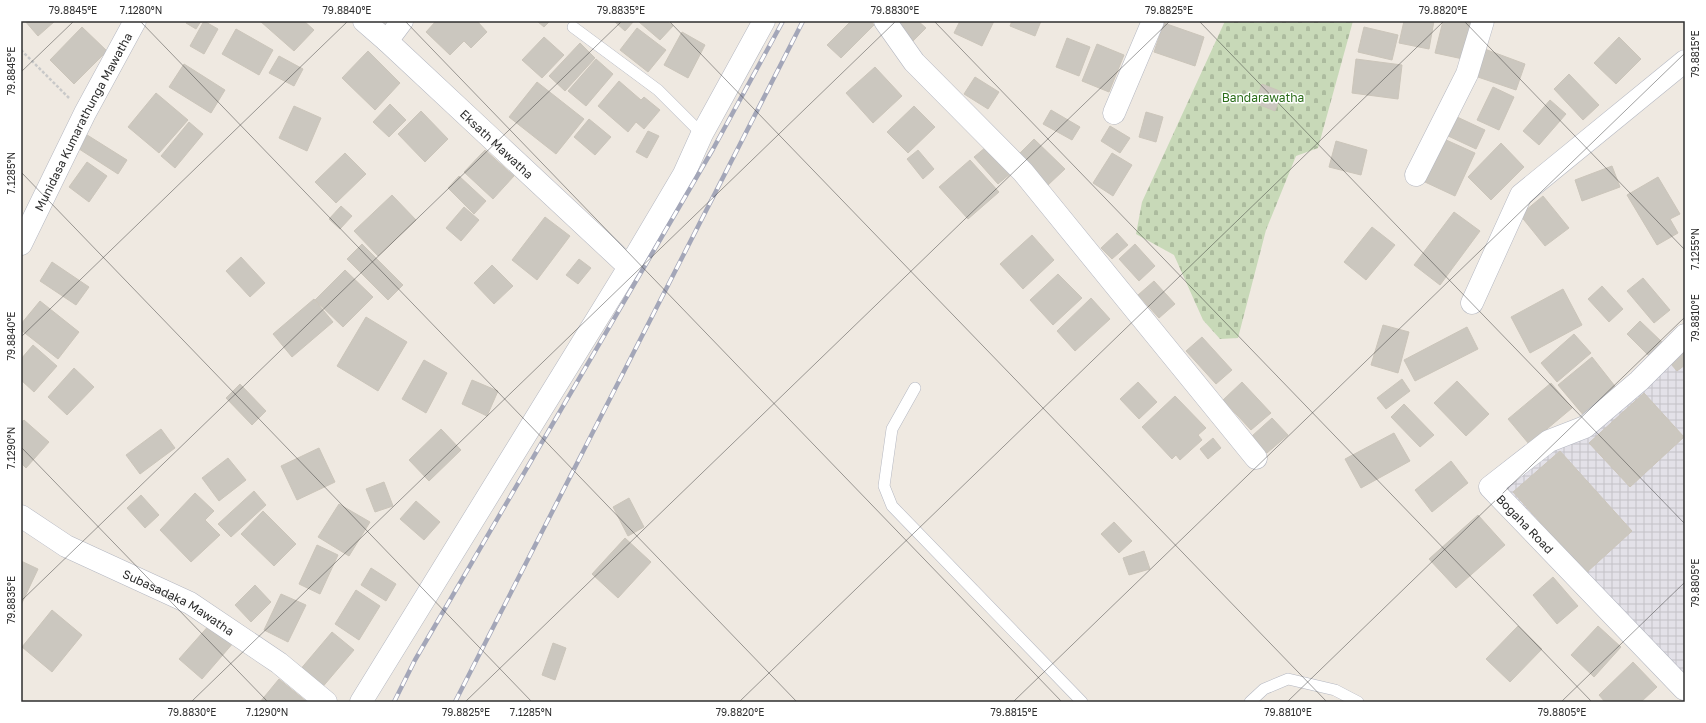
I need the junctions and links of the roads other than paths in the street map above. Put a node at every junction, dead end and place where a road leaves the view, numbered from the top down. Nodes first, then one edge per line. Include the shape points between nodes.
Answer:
1 (364, 21) edge
2 (402, 21) edge
3 (764, 21) edge
4 (885, 21) edge
5 (1153, 21) edge
6 (1483, 21) edge
7 (128, 24) edge
8 (573, 27) dead end
9 (387, 41) junction
10 (1685, 61) edge
11 (1114, 113) dead end
12 (702, 134) junction
13 (1416, 175) dead end
14 (21, 244) edge
15 (629, 267) junction
16 (1472, 303) dead end
17 (1685, 335) edge
18 (915, 388) dead end
19 (1256, 458) dead end
20 (21, 516) edge
21 (1684, 689) edge
22 (326, 702) edge
23 (361, 702) edge
24 (1082, 702) edge
25 (1250, 702) edge
26 (1358, 702) edge

1 - 9 street, Eksath Mawatha
2 - 9 street
3 - 12 street
4 - 19 street via 914,62 1023,172
5 - 11 street
6 - 13 street via 1467,74
7 - 14 street, Munidasa Kumarathunga Mawatha
8 - 12 lane via 658,90
9 - 15 street, Eksath Mawatha
10 - 16 street via 1521,195
12 - 15 street via 684,174
15 - 23 street
17 - 21 street, Bogaha Road via 1639,381 1585,427 1549,441 1490,487
18 - 24 lane via 892,429 884,486 892,506
20 - 22 street, Subasadaka Mawatha via 66,546 190,603 279,663
25 - 26 lane via 1264,689 1288,679 1335,690

